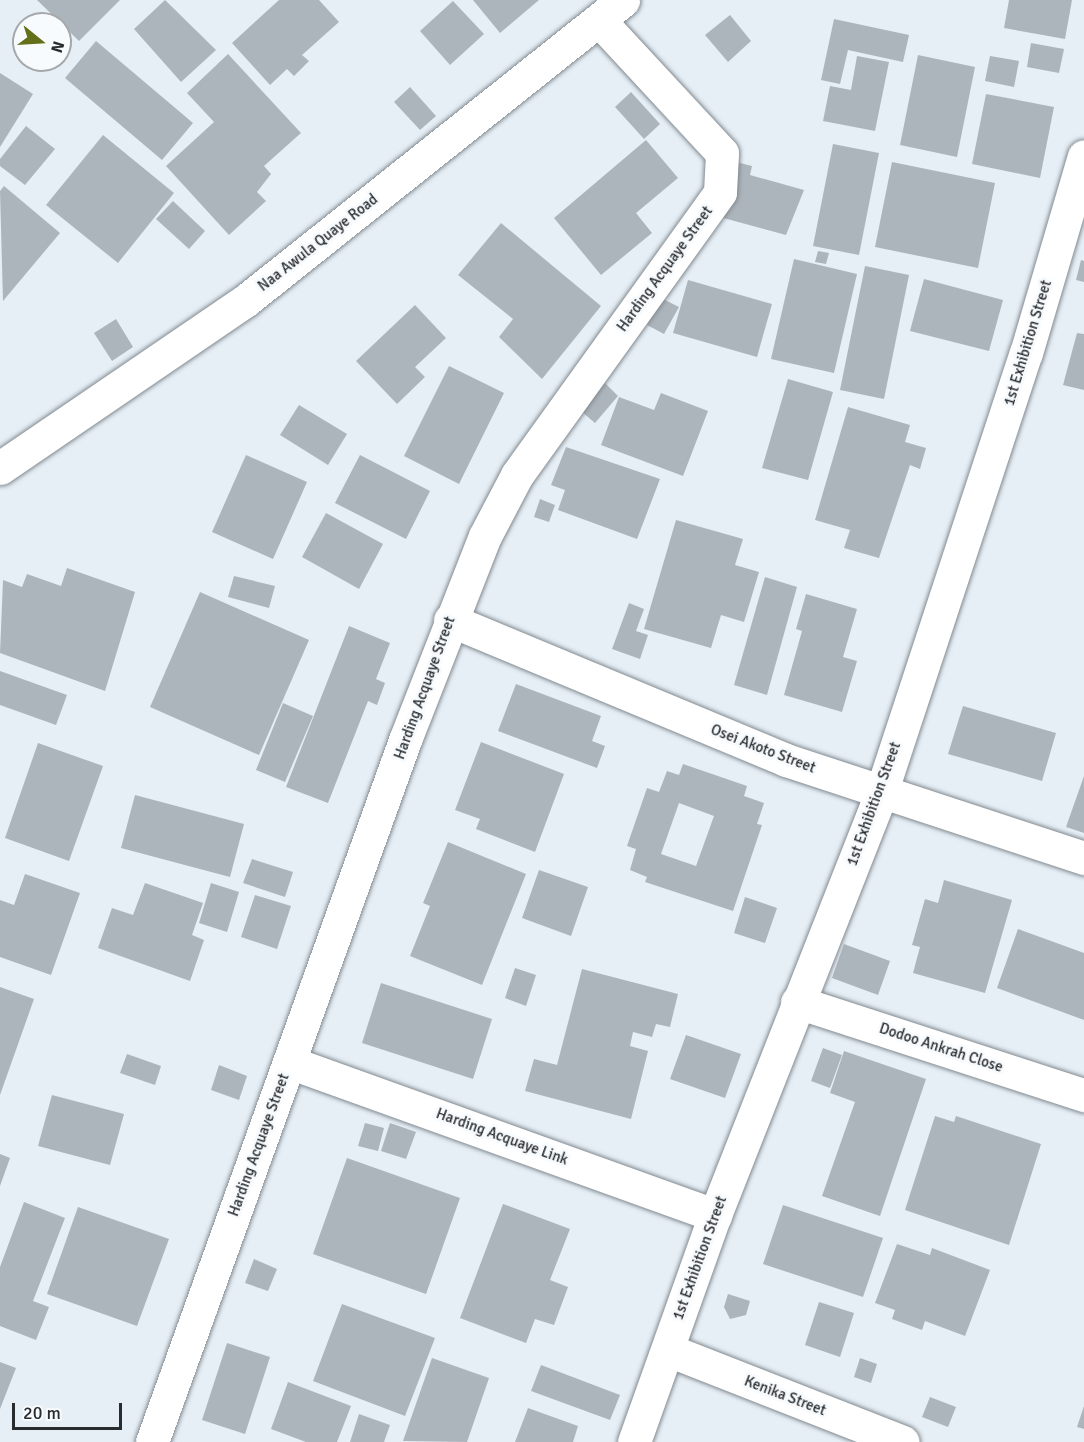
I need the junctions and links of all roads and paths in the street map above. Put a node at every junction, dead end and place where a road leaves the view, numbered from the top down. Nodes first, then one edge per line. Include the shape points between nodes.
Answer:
1 (611, 10) edge
2 (1084, 156) edge
3 (0, 468) edge
4 (450, 620) junction
5 (881, 793) junction
6 (1084, 858) edge
7 (797, 1002) junction
8 (289, 1062) junction
9 (1084, 1095) edge
10 (715, 1215) junction
11 (668, 1350) junction
12 (152, 1442) edge
13 (634, 1442) edge
14 (903, 1442) edge

1 - 3 street, Naa Awula Quaye Road via 245,301
1 - 4 street, Harding Acquaye Street via 722,153 720,192 517,475
2 - 5 street, 1st Exhibition Street via 1026,353
4 - 5 street, Osei Akoto Street via 786,760
4 - 8 street, Harding Acquaye Street
5 - 6 street, Osei Akoto Street
5 - 7 street, 1st Exhibition Street
7 - 9 street, Dodoo Ankrah Close
7 - 10 street, 1st Exhibition Street
8 - 10 street, Harding Acquaye Link
8 - 12 street, Harding Acquaye Street
10 - 11 street, 1st Exhibition Street
11 - 13 street, 1st Exhibition Street
11 - 14 street, Kenika Street

